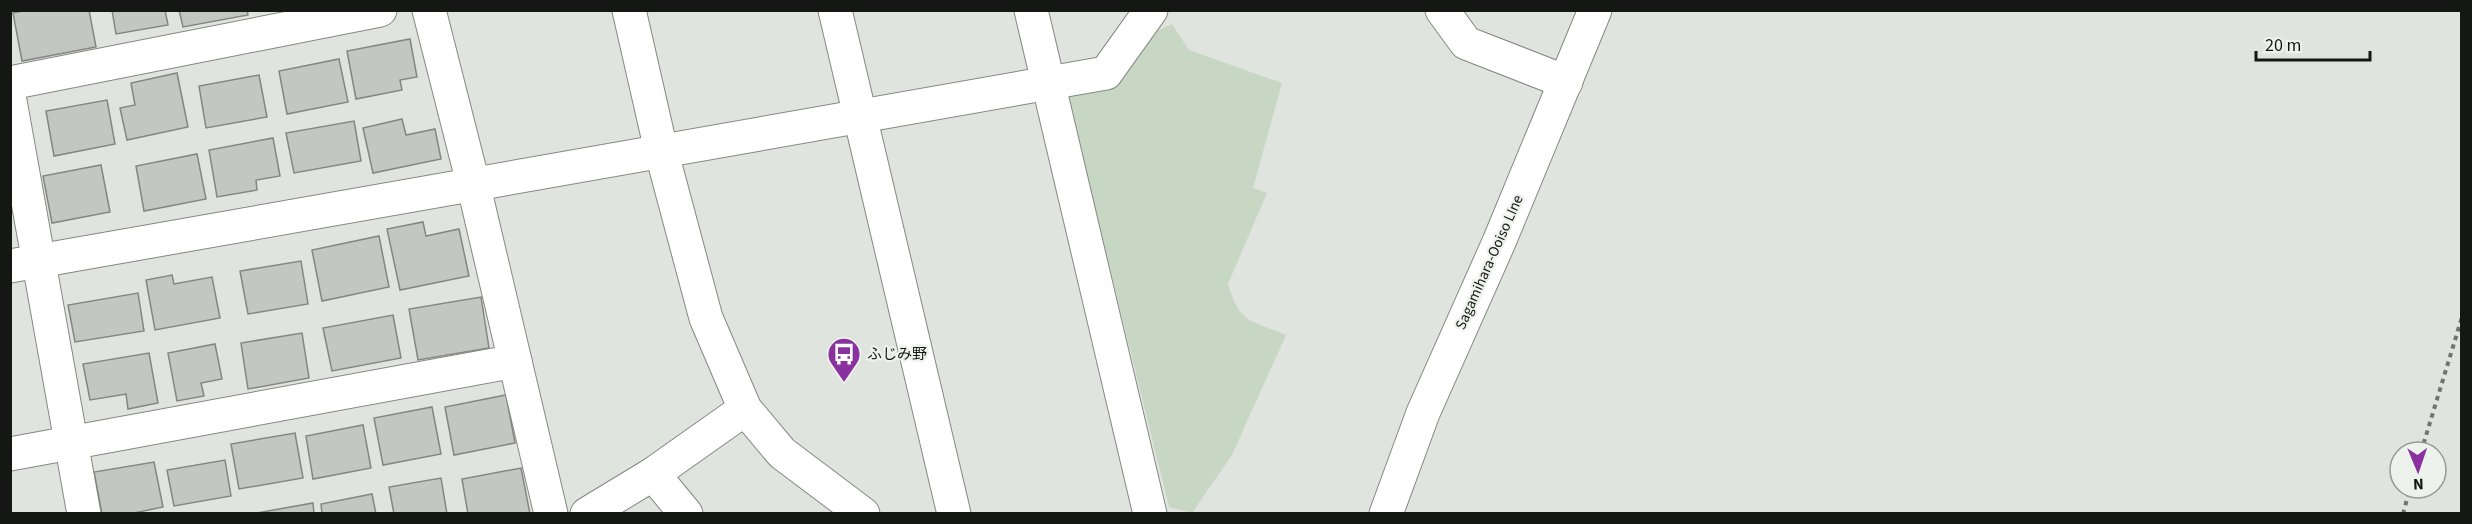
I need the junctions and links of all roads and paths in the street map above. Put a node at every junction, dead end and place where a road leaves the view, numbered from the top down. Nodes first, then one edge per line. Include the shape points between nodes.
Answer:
1 (380, 10) edge
2 (429, 10) edge
3 (629, 10) edge
4 (835, 10) edge
5 (1031, 10) edge
6 (1151, 10) edge
7 (1442, 10) edge
8 (1595, 10) edge
9 (1048, 82) junction
10 (1566, 82) junction
11 (10, 83) edge
12 (10, 101) edge
13 (861, 115) junction
14 (662, 150) junction
15 (473, 183) junction
16 (25, 264) edge
17 (2462, 317) edge
18 (515, 362) junction
19 (745, 409) junction
20 (2425, 440) edge
21 (71, 442) junction
22 (10, 453) edge
23 (653, 474) junction
24 (84, 513) edge
25 (551, 513) edge
26 (587, 513) edge
27 (686, 513) edge
28 (863, 513) edge
29 (954, 513) edge
30 (1150, 513) edge
31 (1386, 513) edge

1 - 11 street
2 - 15 street
3 - 14 street
4 - 13 street
5 - 9 street
6 - 9 street via 1106,73
7 - 10 street via 1466,43
8 - 10 street, Sagamihara-Ooiso LIne
9 - 13 street
9 - 30 street
10 - 31 street, Sagamihara-Ooiso LIne via 1428,402
12 - 16 street
13 - 14 street
13 - 29 street
14 - 15 street
14 - 19 street via 706,318
15 - 16 street
15 - 18 street
16 - 21 street
17 - 20 path
18 - 21 street
18 - 25 street
19 - 23 street
19 - 28 street via 783,453
21 - 22 street
21 - 24 street
23 - 26 street
23 - 27 street

